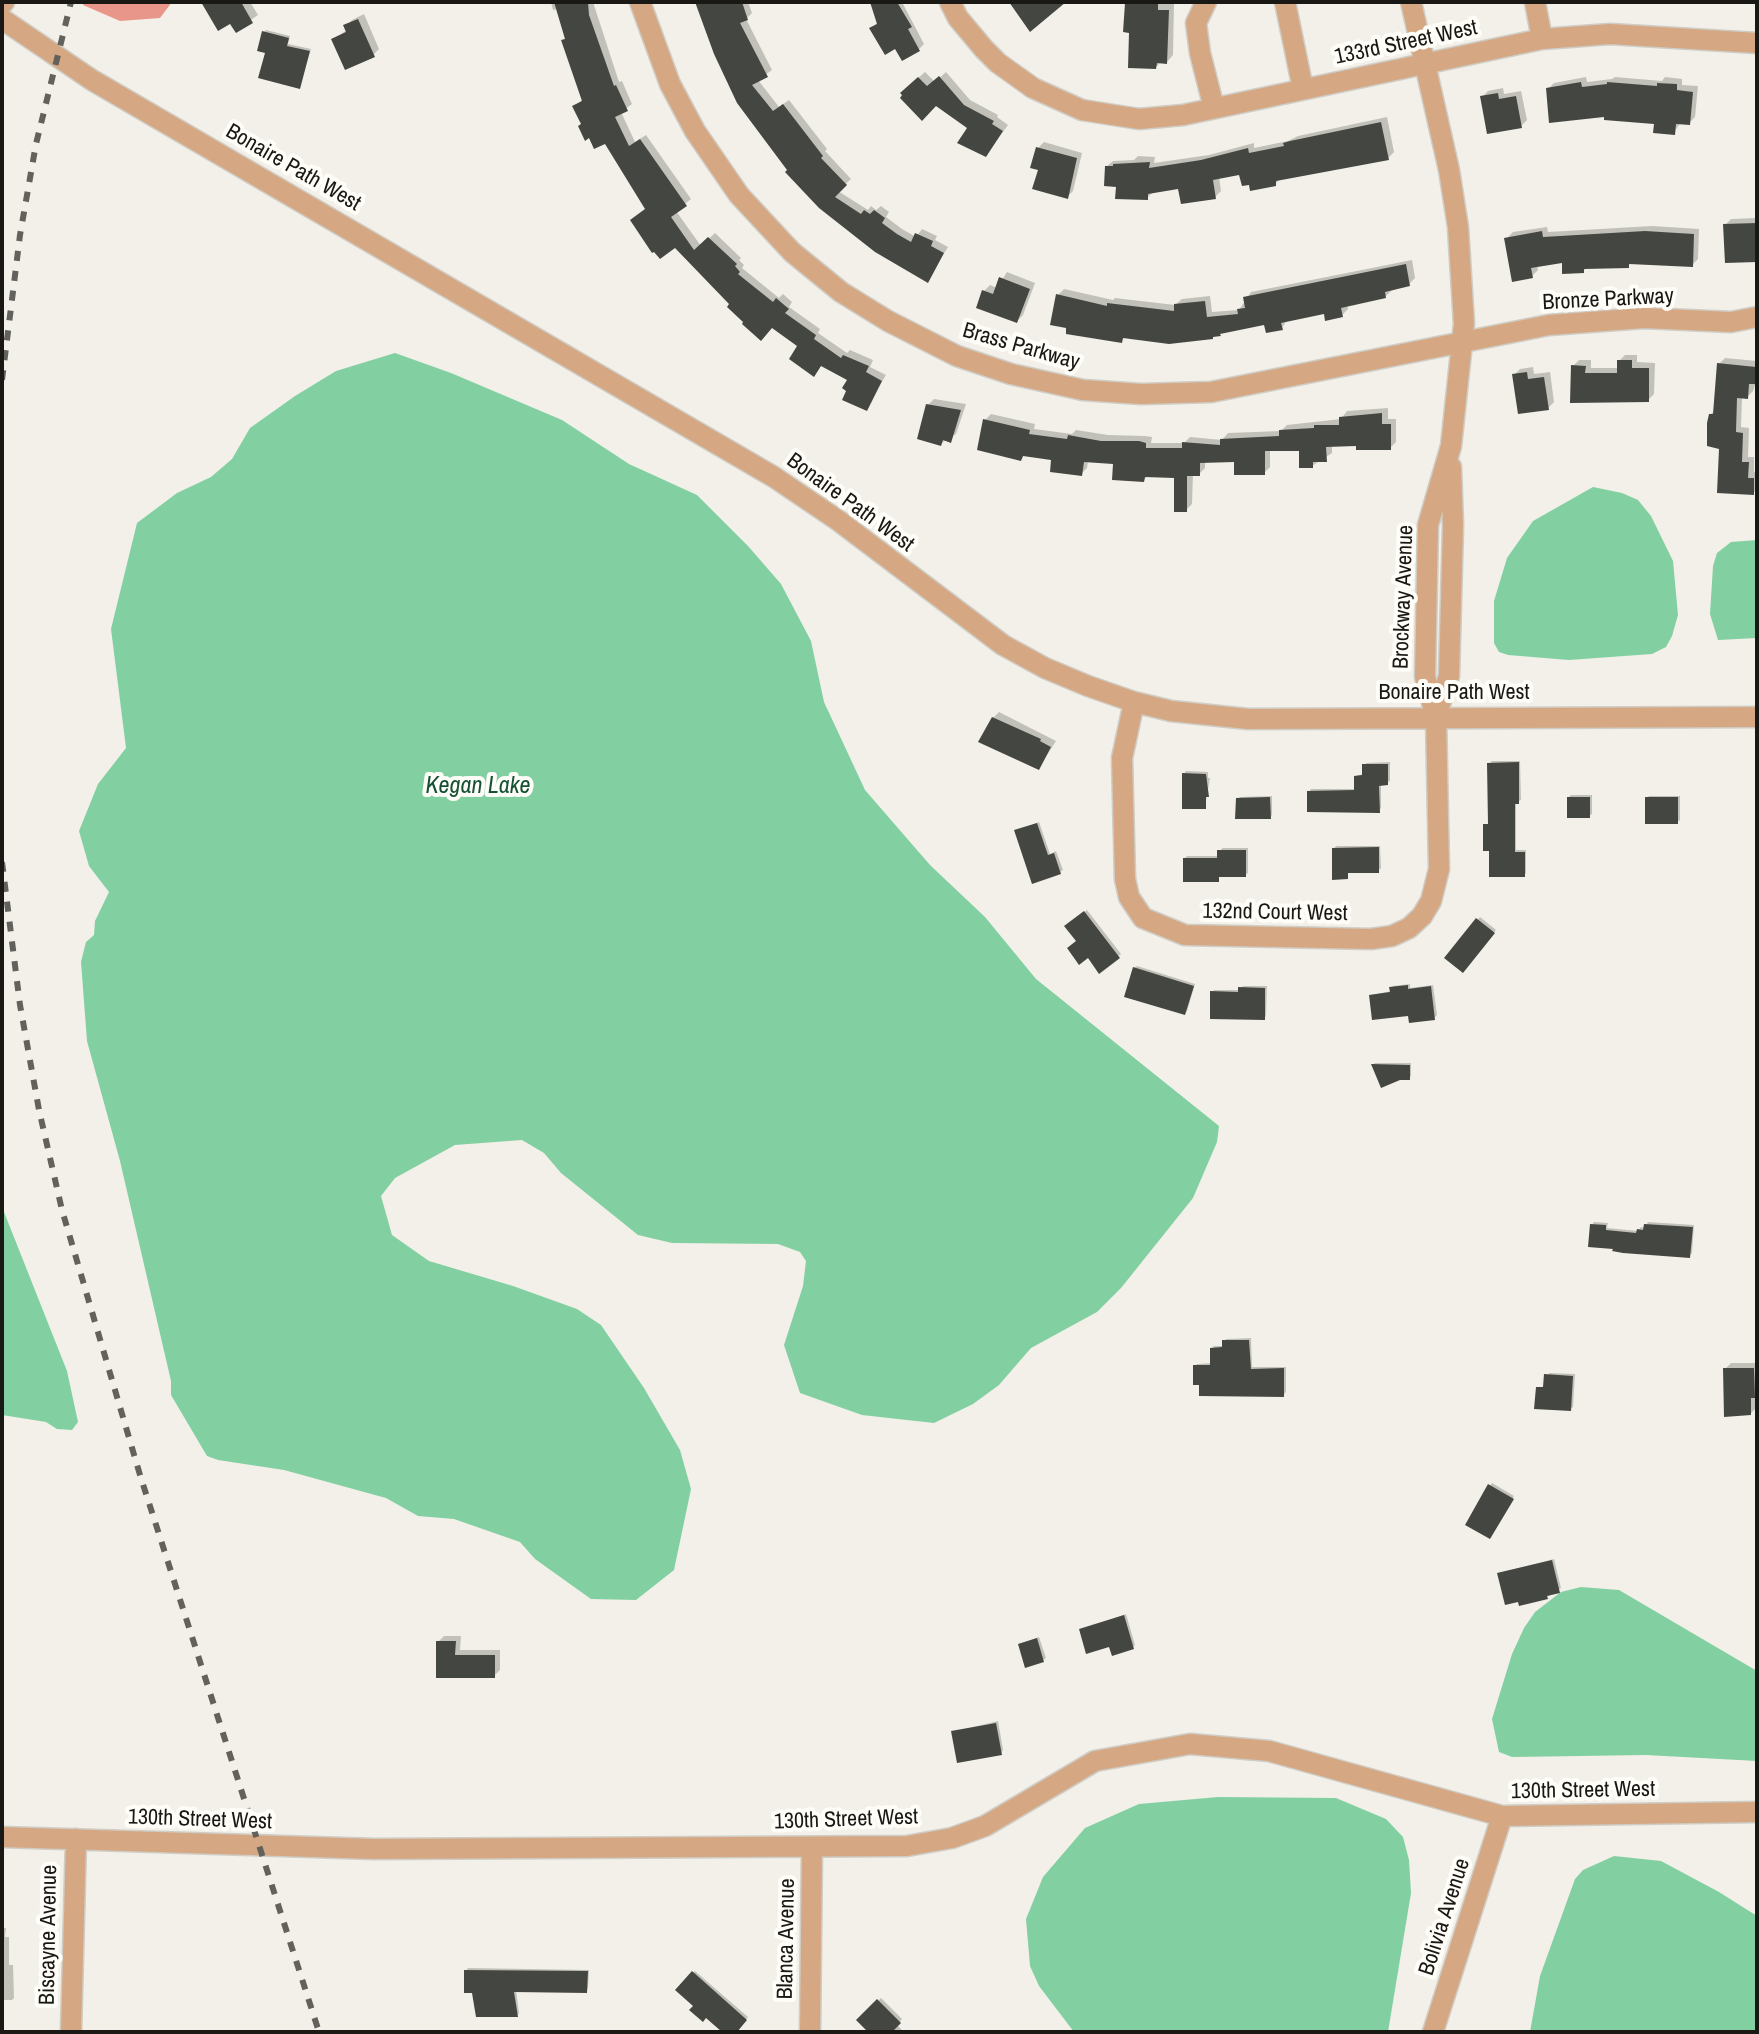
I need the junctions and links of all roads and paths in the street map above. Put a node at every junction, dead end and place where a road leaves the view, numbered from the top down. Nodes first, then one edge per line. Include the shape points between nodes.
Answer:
1 (640, 2) edge
2 (950, 2) edge
3 (1206, 2) edge
4 (1285, 2) edge
5 (1411, 2) edge
6 (1535, 2) edge
7 (2, 19) edge
8 (1542, 39) junction
9 (1757, 43) edge
10 (1425, 64) junction
11 (1303, 89) junction
12 (1214, 108) junction
13 (1757, 317) edge
14 (1462, 341) junction
15 (1134, 702) junction
16 (1436, 717) junction
17 (1757, 717) edge
18 (1757, 1812) edge
19 (1502, 1816) junction
20 (2, 1837) edge
21 (76, 1839) junction
22 (812, 1847) junction
23 (71, 2032) edge
24 (810, 2032) edge
25 (1433, 2032) edge

1 - 14 street, Brass Parkway via 681,107 716,164 758,217 841,292 957,356 1050,384 1163,394 1243,387
2 - 12 street, 133rd Street West via 991,56 1047,96 1117,118 1162,118
3 - 12 street via 1196,23
4 - 11 street
5 - 10 street, Brockway Avenue
6 - 8 street
7 - 15 street, Bonaire Path West via 92,80 774,477 1003,645 1045,668
8 - 9 street, 133rd Street West via 1610,34
8 - 10 street, 133rd Street West
10 - 11 street, 133rd Street West
10 - 14 street, Brockway Avenue via 1458,227
11 - 12 street, 133rd Street West
13 - 14 street, Bronze Parkway via 1731,322 1596,320
14 - 16 street, Brockway Avenue via 1451,446 1449,676
15 - 16 street, Bonaire Path West via 1248,719
15 - 16 street, 132nd Court West via 1122,758 1125,879 1143,918 1185,935 1371,939 1409,928 1431,901 1439,869
16 - 17 street, Bonaire Path West
18 - 19 street, 130th Street West
19 - 22 street, 130th Street West via 1269,1751 1190,1744 1095,1761 985,1826 952,1838 907,1846
19 - 25 street, Bolivia Avenue
20 - 21 street, 130th Street West
21 - 22 street, 130th Street West via 374,1849
21 - 23 street, Biscayne Avenue
22 - 24 street, Blanca Avenue

